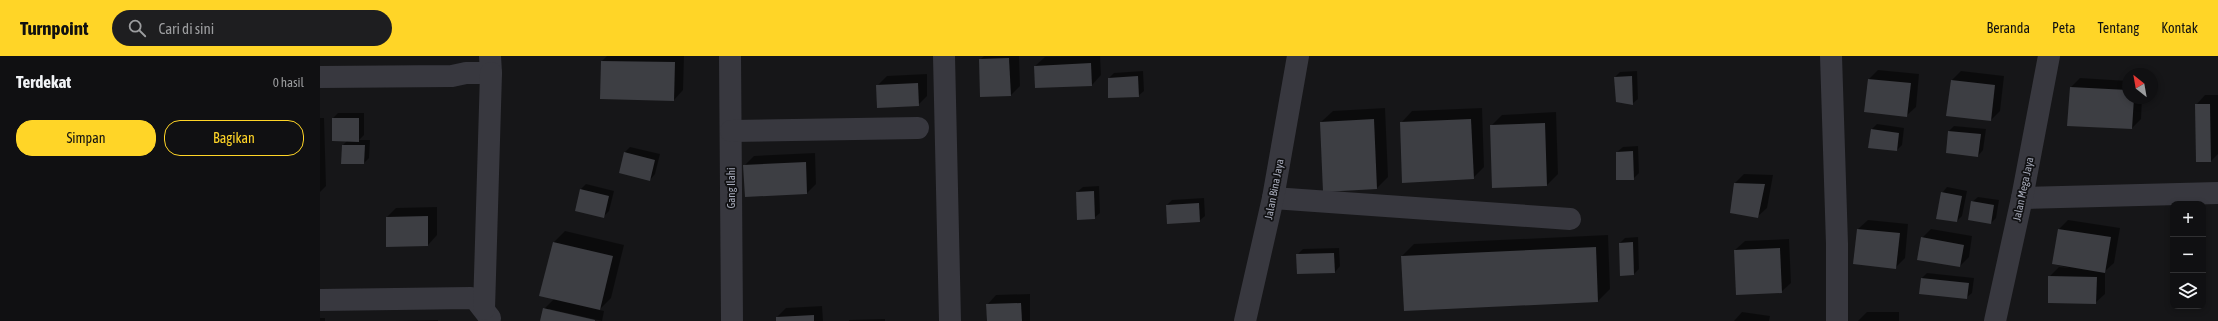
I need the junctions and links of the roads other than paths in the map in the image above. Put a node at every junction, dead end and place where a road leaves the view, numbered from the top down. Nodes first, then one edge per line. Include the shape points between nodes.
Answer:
1 (730, 56) edge
2 (944, 56) edge
3 (1298, 56) edge
4 (1831, 56) edge
5 (2049, 56) edge
6 (491, 64) edge
7 (320, 77) edge
8 (918, 128) dead end
9 (731, 131) junction
10 (2218, 193) edge
11 (1273, 198) junction
12 (2022, 198) junction
13 (1570, 219) dead end
14 (320, 300) edge
15 (487, 315) edge
16 (732, 321) edge
17 (950, 321) edge
18 (1245, 321) edge
19 (1837, 321) edge
20 (1995, 321) edge

1 - 9 street, Gang Ilahi
2 - 17 street
3 - 11 street, Jalan Bina Jaya
4 - 19 street
5 - 12 street, Jalan Mega Jaya
6 - 7 street via 452,76
6 - 15 street
8 - 9 street
9 - 16 street, Gang Ilahi
10 - 12 street
11 - 13 street
11 - 18 street, Jalan Bina Jaya
12 - 20 street, Jalan Mega Jaya
14 - 15 street via 471,298 476,300

